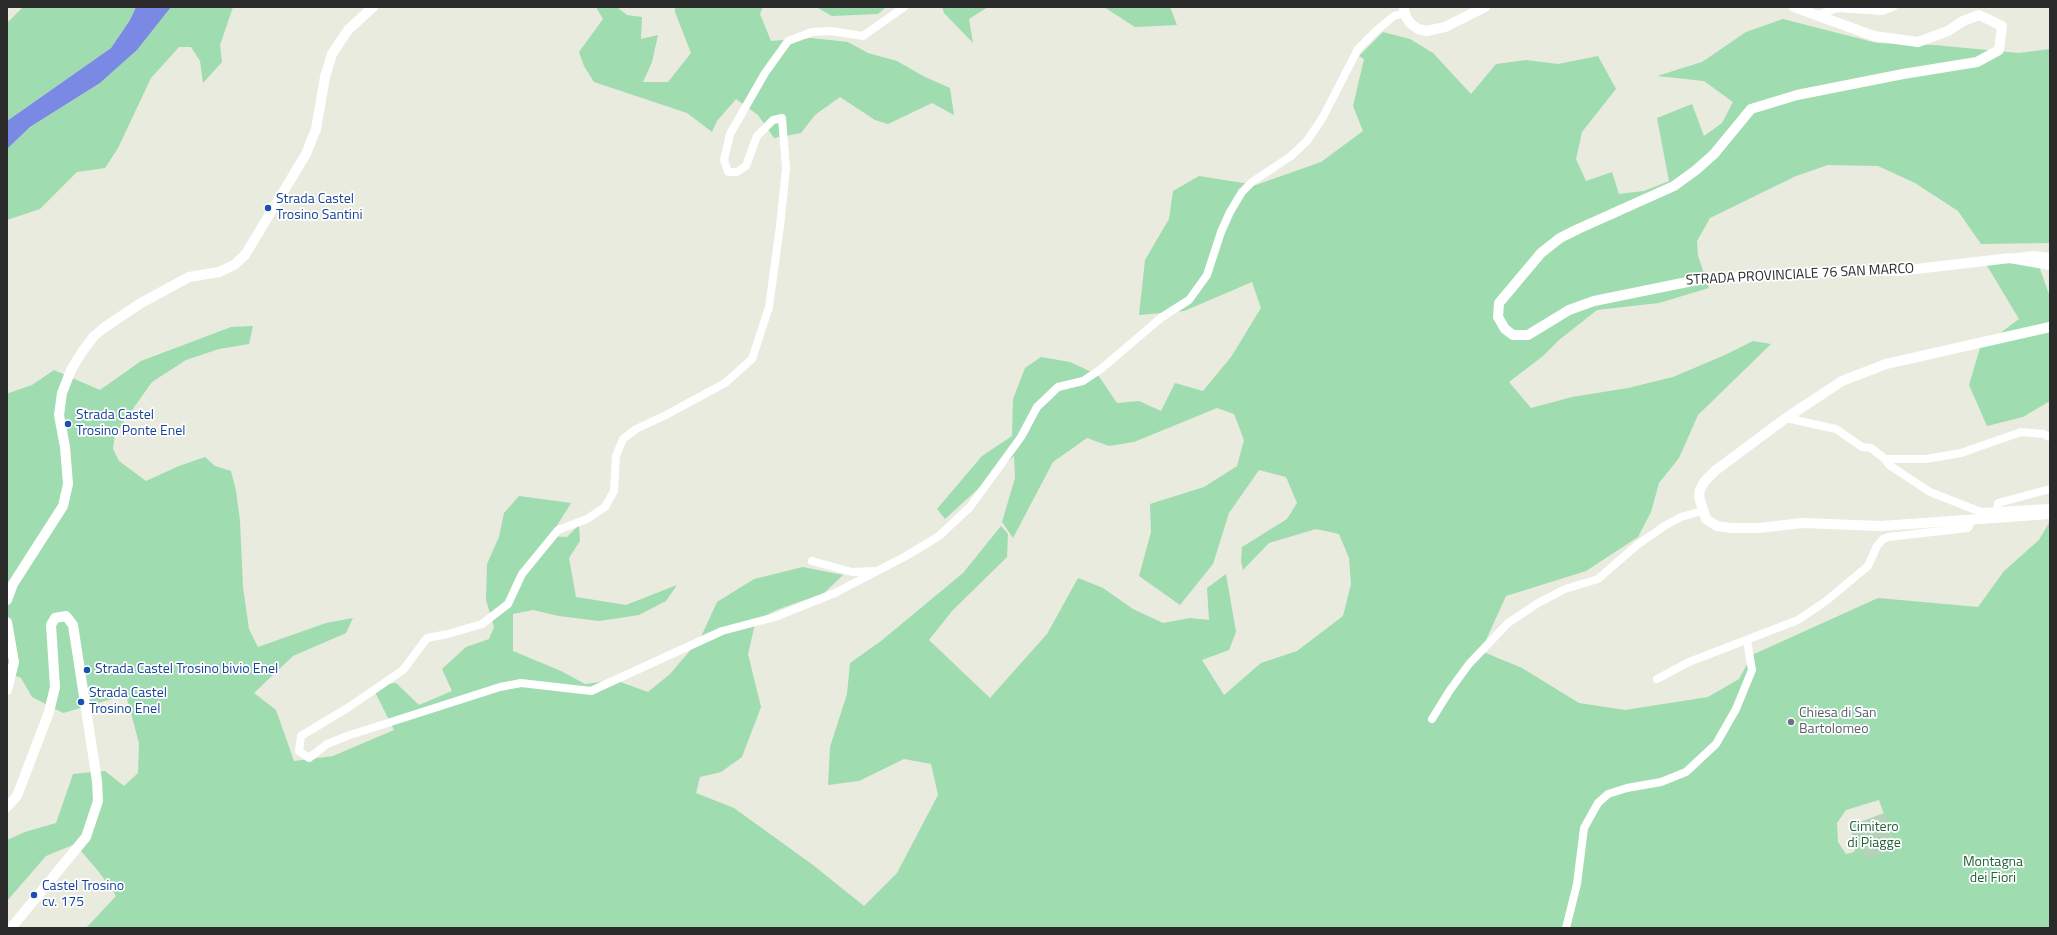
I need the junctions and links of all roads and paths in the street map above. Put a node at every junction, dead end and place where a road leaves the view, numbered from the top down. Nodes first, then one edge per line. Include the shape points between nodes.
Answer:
1 (373, 7) edge
2 (904, 7) edge
3 (1486, 7) edge
4 (1794, 7) edge
5 (1893, 7) edge
6 (1404, 10) edge
7 (1818, 16) junction
8 (2010, 258) junction
9 (2050, 258) edge
10 (2050, 265) edge
11 (2050, 327) edge
12 (1786, 418) junction
13 (2050, 437) edge
14 (1885, 459) junction
15 (2050, 490) edge
16 (2050, 508) edge
17 (1702, 511) junction
18 (1997, 511) junction
19 (2050, 514) edge
20 (1971, 520) junction
21 (812, 561) dead end
22 (877, 571) junction
23 (7, 600) edge
24 (7, 622) edge
25 (1747, 640) junction
26 (1657, 679) dead end
27 (7, 690) edge
28 (1432, 719) dead end
29 (7, 807) edge
30 (11, 928) edge
31 (1566, 928) edge

1 - 23 street via 348,30 332,54 325,77 316,129 306,154 244,255 234,265 219,272 189,277 141,303 105,326 82,352 62,393 59,415 68,484 63,506 13,584
2 - 22 street via 864,36 830,31 812,32 788,41 765,73 730,134 724,160 728,172 737,172 746,166 757,136 773,120 782,118 786,168 780,226 769,307 752,359 725,383 636,429 623,440 616,456 614,491 606,507 587,519 558,530 522,574 508,604 482,624 427,638 403,670 301,736 299,751 309,758 327,744 347,736 500,687 521,683 591,691 722,631 775,617 834,593
3 - 6 street via 1445,27 1427,31 1414,27 1407,20
4 - 7 street, STRADA PROVINCIALE 76 SAN MARCO
5 - 7 street via 1882,11 1837,8
6 - 22 street via 1377,30 1358,49 1323,117 1307,141 1242,192 1221,232 1207,275 1189,300 1162,317 1101,369 1083,381 1058,388 1036,407 1021,437 970,507 939,536
7 - 8 street, STRADA PROVINCIALE 76 SAN MARCO via 1874,36 1918,42 1948,31 1979,14 2002,26 1999,50 1977,62 1797,95 1751,109 1714,154 1674,186 1560,238 1541,253 1501,298 1497,312 1502,326 1514,334 1528,335 1569,310 1594,301 1702,279 1847,271 1899,271
8 - 9 street via 2033,255
8 - 10 street, STRADA PROVINCIALE 76 SAN MARCO
11 - 12 street via 1886,364 1842,381
12 - 14 street via 1836,429 1862,447 1871,448
12 - 17 street via 1716,470 1704,482 1699,497
13 - 14 street via 2021,432 1961,452 1926,459
14 - 18 street via 1889,465 1930,492 1981,512
15 - 18 street via 1998,503
16 - 18 street
17 - 20 street via 1712,524 1731,528 1760,528 1802,523 1881,526
17 - 28 street via 1681,517 1666,525 1637,545 1598,579 1565,589 1508,623 1469,664
19 - 20 street
20 - 25 street via 1968,528 1883,539 1868,566 1826,601 1798,620
21 - 22 street via 852,572
24 - 27 street via 14,662
25 - 26 street via 1689,662
25 - 31 street via 1752,670 1736,709 1716,744 1686,772 1661,782 1608,794 1598,803 1584,828 1577,884
29 - 30 street via 17,796 49,712 54,687 50,625 55,618 66,616 73,625 98,801 86,837

